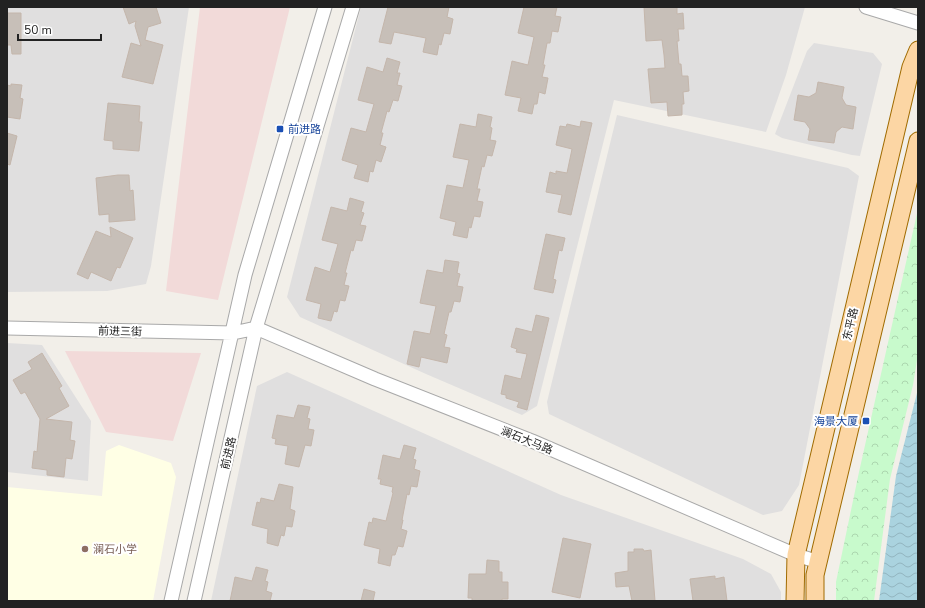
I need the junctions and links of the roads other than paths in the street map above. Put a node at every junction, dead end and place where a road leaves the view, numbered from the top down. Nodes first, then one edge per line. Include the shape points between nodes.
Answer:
1 (325, 7) edge
2 (353, 7) edge
3 (866, 7) edge
4 (918, 23) edge
5 (918, 50) edge
6 (918, 141) edge
7 (7, 328) edge
8 (256, 328) junction
9 (233, 333) junction
10 (796, 555) junction
11 (819, 562) junction
12 (171, 601) edge
13 (194, 601) edge
14 (795, 601) edge
15 (815, 601) edge

1 - 9 street, 前进路 via 245,275
2 - 8 street, 前进路
3 - 4 street
5 - 10 main road, 东平路 via 911,67
6 - 11 main road
7 - 9 street, 前进三街
8 - 9 street
8 - 10 street, 澜石大马路 via 375,379 539,444
8 - 13 street, 前进路
9 - 12 street, 前进路
10 - 11 street, 澜石大马路
10 - 14 main road, 东平路
11 - 15 main road via 815,575

